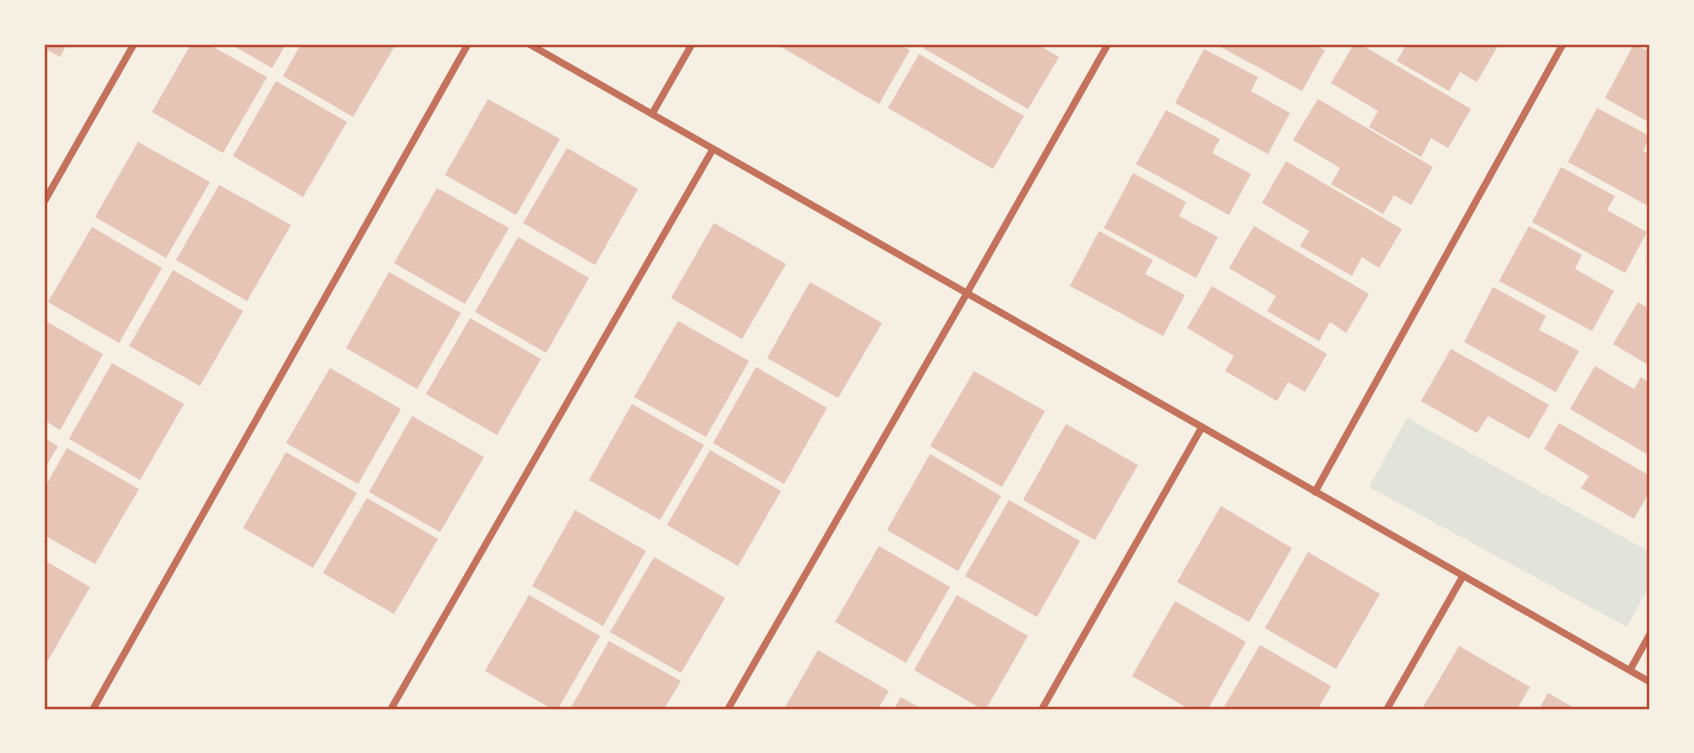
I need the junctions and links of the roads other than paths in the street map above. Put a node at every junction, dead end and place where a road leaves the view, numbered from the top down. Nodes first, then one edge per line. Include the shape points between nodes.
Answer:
1 (134, 44) edge
2 (468, 44) edge
3 (529, 44) edge
4 (692, 44) edge
5 (1108, 44) edge
6 (1563, 44) edge
7 (652, 114) junction
8 (713, 149) junction
9 (44, 202) edge
10 (967, 293) junction
11 (1202, 427) junction
12 (1315, 492) junction
13 (1463, 576) junction
14 (1650, 634) edge
15 (1630, 670) junction
16 (1650, 682) edge
17 (93, 709) edge
18 (391, 709) edge
19 (728, 709) edge
20 (1042, 709) edge
21 (1387, 709) edge

1 - 9 street
2 - 17 street
3 - 7 street
4 - 7 street
5 - 10 street
6 - 12 street
7 - 8 street
8 - 10 street
8 - 18 street
10 - 11 street
10 - 19 street
11 - 12 street
11 - 20 street
12 - 13 street
13 - 15 street
13 - 21 street
14 - 15 street
15 - 16 street

